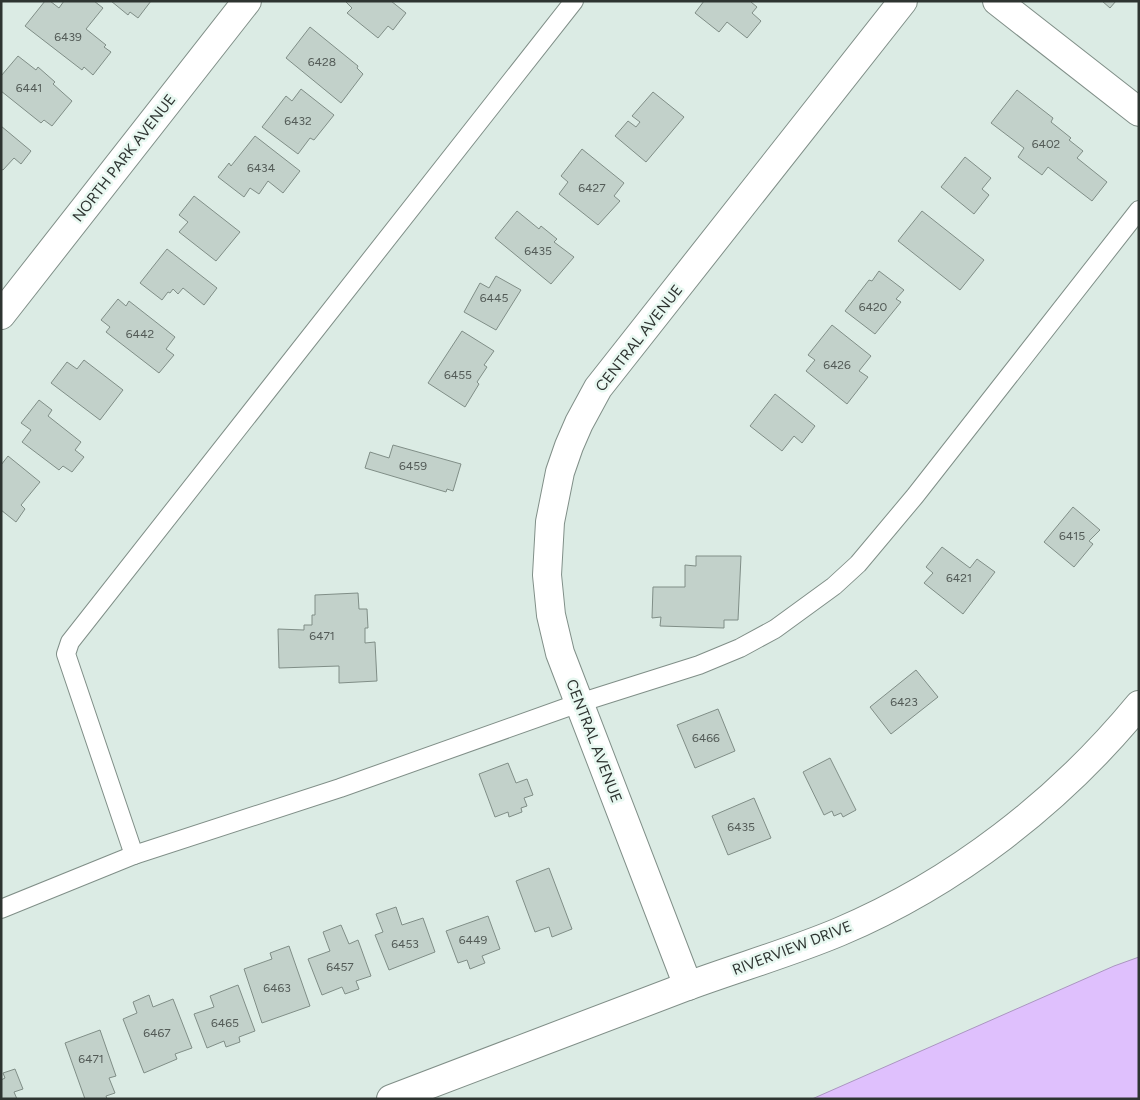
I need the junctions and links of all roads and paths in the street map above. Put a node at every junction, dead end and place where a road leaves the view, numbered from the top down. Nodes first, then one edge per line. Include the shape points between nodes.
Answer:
1 (247, 1) edge
2 (574, 1) edge
3 (903, 1) edge
4 (997, 1) edge
5 (1139, 112) edge
6 (1139, 210) edge
7 (1, 315) edge
8 (579, 703) junction
9 (1139, 705) edge
10 (134, 855) junction
11 (1, 909) edge
12 (688, 986) junction
13 (391, 1099) edge

1 - 7 street, NORTH PARK AVENUE
2 - 10 lane via 70,642 66,654
3 - 8 street, CENTRAL AVENUE via 615,365 579,423 554,497 547,575 551,615 560,653
4 - 5 street
6 - 8 lane via 915,496 858,564 834,586 775,629 740,648 699,665
8 - 10 lane via 340,788
8 - 12 street, CENTRAL AVENUE
9 - 12 street, RIVERVIEW DRIVE via 1103,746 1042,805 990,846 939,879 842,931
10 - 11 lane
12 - 13 street, RIVERVIEW DRIVE

